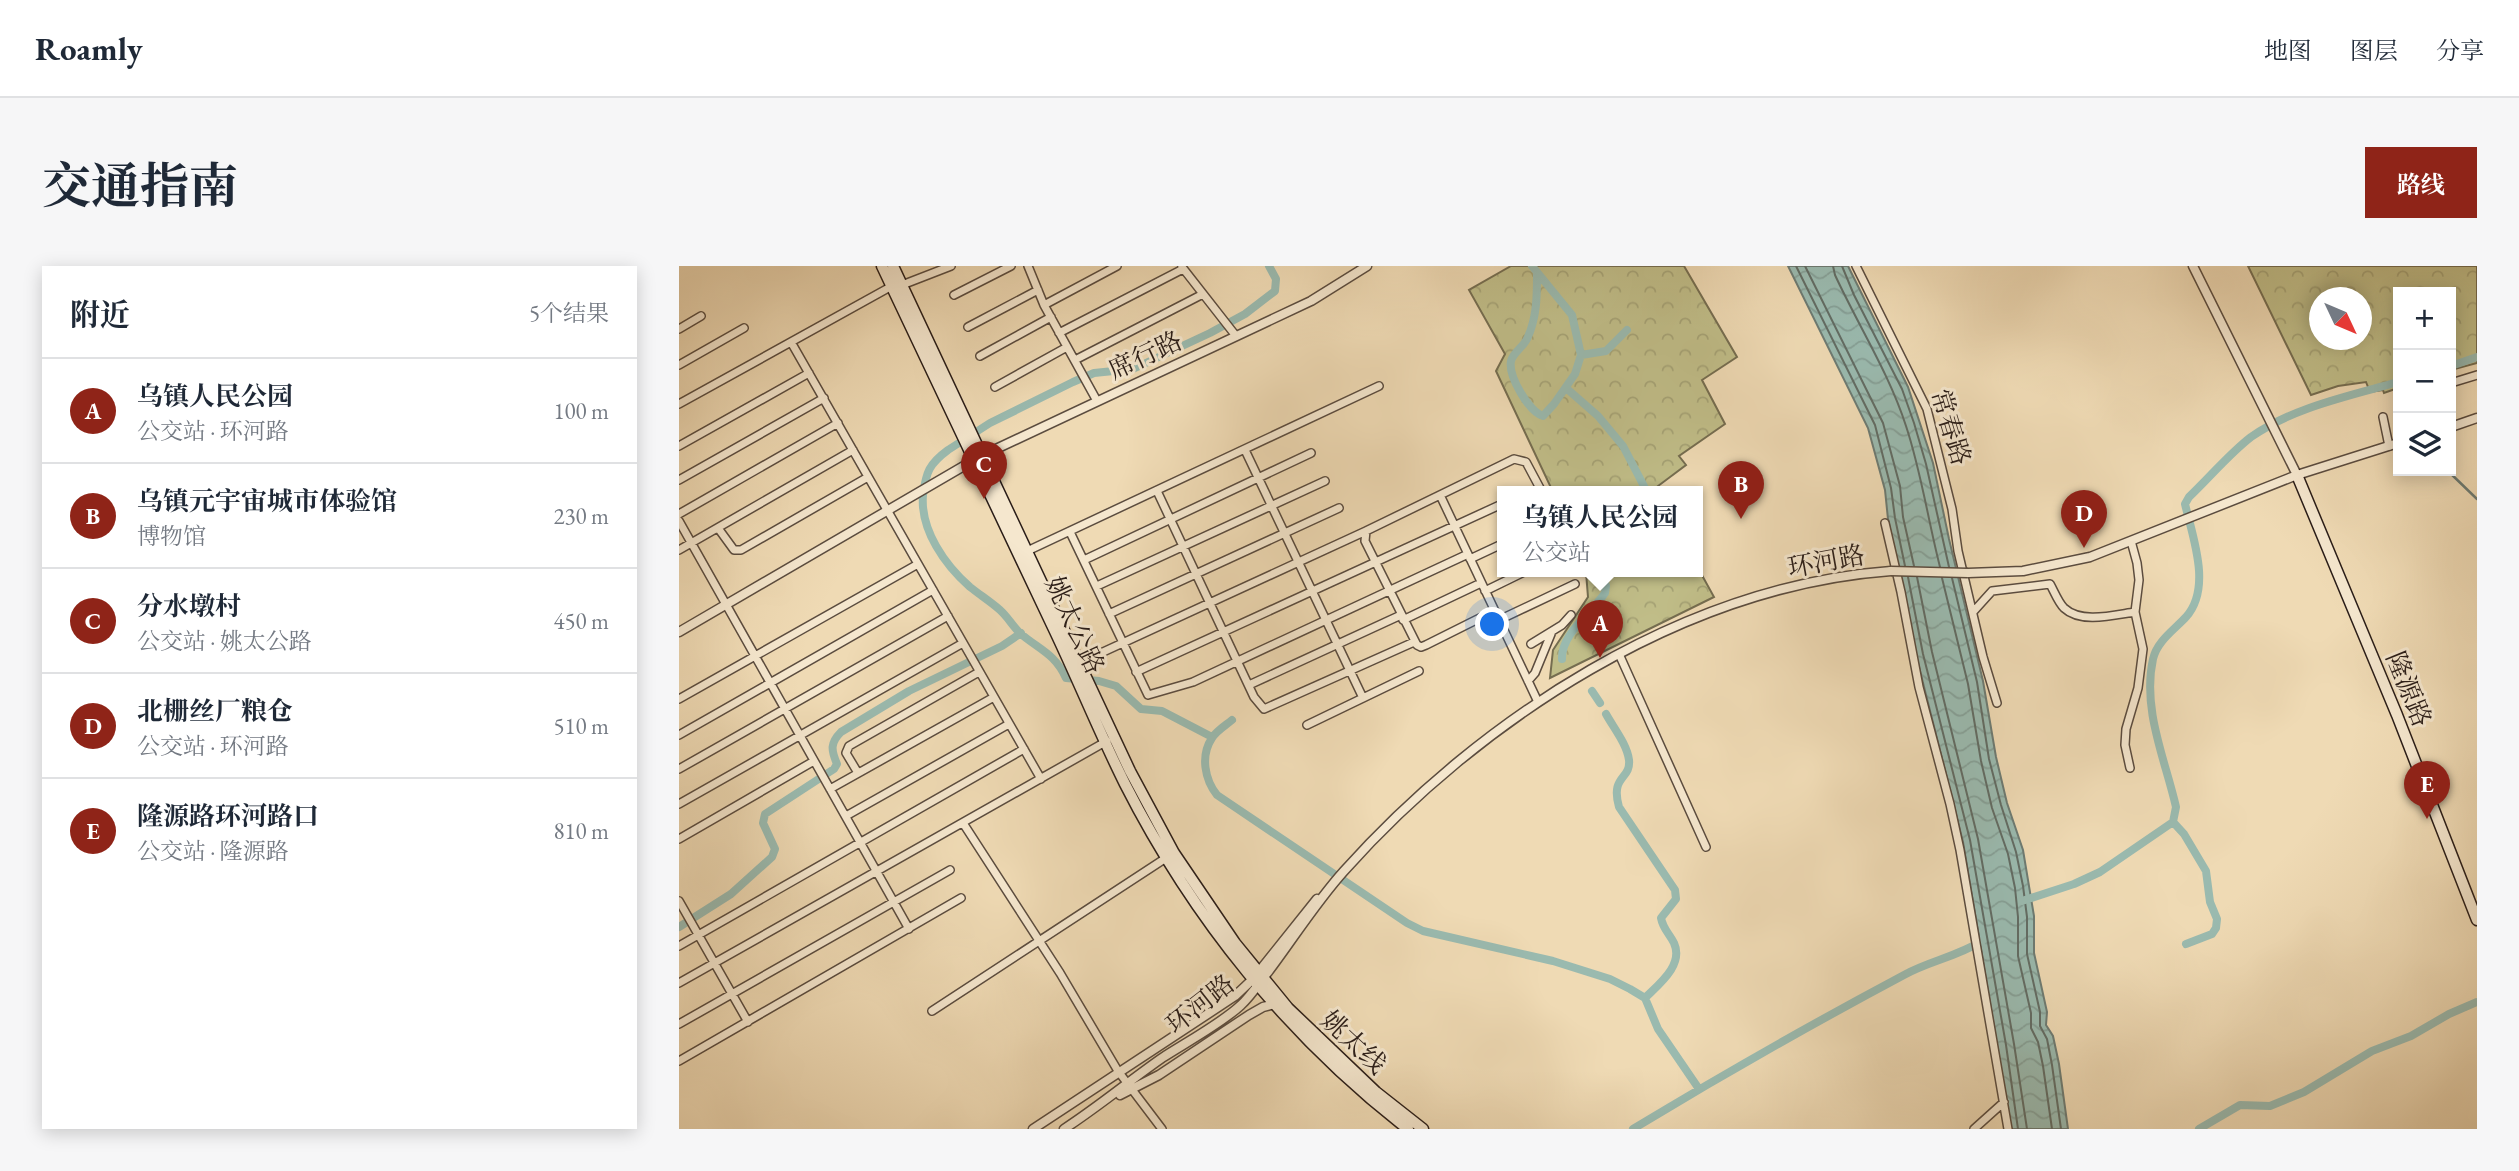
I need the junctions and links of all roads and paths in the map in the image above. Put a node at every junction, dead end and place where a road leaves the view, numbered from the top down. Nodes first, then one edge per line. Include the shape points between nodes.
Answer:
1 (882, 266) edge
2 (893, 266) edge
3 (951, 266) edge
4 (1010, 266) edge
5 (1040, 266) edge
6 (1117, 266) edge
7 (1367, 266) edge
8 (1856, 266) edge
9 (2193, 266) edge
10 (1182, 267) edge
11 (1029, 269) edge
12 (897, 286) junction
13 (1038, 290) junction
14 (1203, 294) junction
15 (954, 295) dead end
16 (1044, 305) junction
17 (701, 317) dead end
18 (1051, 317) junction
19 (968, 327) dead end
20 (744, 328) dead end
21 (679, 329) edge
22 (1059, 332) junction
23 (1233, 333) junction
24 (791, 342) junction
25 (1067, 347) junction
26 (980, 356) dead end
27 (1075, 360) junction
28 (679, 365) edge
29 (809, 373) junction
30 (2477, 375) edge
31 (2456, 381) edge
32 (1379, 386) dead end
33 (995, 387) dead end
34 (824, 398) junction
35 (1097, 401) junction
36 (679, 404) edge
37 (2383, 417) dead end
38 (2477, 418) edge
39 (838, 423) junction
40 (2456, 425) edge
41 (2393, 445) edge
42 (679, 446) edge
43 (2389, 446) junction
44 (853, 450) junction
45 (1245, 450) junction
46 (1311, 453) dead end
47 (977, 458) junction
48 (2297, 475) junction
49 (868, 477) junction
50 (1259, 477) junction
51 (679, 480) edge
52 (1325, 481) dead end
53 (1539, 486) edge
54 (1157, 491) junction
55 (1440, 495) junction
56 (1272, 505) junction
57 (1497, 507) edge
58 (1339, 508) dead end
59 (886, 509) junction
60 (679, 514) edge
61 (1170, 519) junction
62 (679, 521) edge
63 (1885, 523) dead end
64 (1455, 526) junction
65 (718, 528) junction
66 (1366, 531) junction
67 (1070, 532) junction
68 (1285, 533) junction
69 (2131, 541) junction
70 (691, 543) junction
71 (1183, 546) junction
72 (1497, 546) edge
73 (679, 550) edge
74 (1023, 553) junction
75 (1469, 557) junction
76 (1084, 560) junction
77 (1299, 562) junction
78 (1376, 563) junction
79 (918, 564) junction
80 (1196, 574) junction
81 (1510, 577) edge
82 (1575, 584) dead end
83 (1097, 586) junction
84 (1483, 587) junction
85 (933, 590) junction
86 (1389, 591) junction
87 (1313, 592) junction
88 (1210, 603) junction
89 (726, 605) junction
90 (1494, 611) junction
91 (1973, 612) junction
92 (2135, 612) junction
93 (1109, 614) junction
94 (1571, 615) dead end
95 (948, 616) junction
96 (1402, 617) junction
97 (1326, 620) junction
98 (1499, 620) junction
99 (679, 632) edge
100 (1224, 632) junction
101 (1551, 634) junction
102 (1413, 642) junction
103 (963, 643) junction
104 (1122, 643) junction
105 (1338, 644) junction
106 (1531, 644) dead end
107 (1619, 654) junction
108 (755, 656) junction
109 (1237, 661) junction
110 (1076, 665) junction
111 (978, 668) junction
112 (1351, 671) junction
113 (1419, 671) dead end
114 (1136, 672) junction
115 (1528, 681) junction
116 (770, 683) junction
117 (1249, 685) junction
118 (994, 697) junction
119 (1363, 698) junction
120 (679, 699) edge
121 (1538, 702) junction
122 (1997, 703) dead end
123 (785, 709) junction
124 (1009, 724) junction
125 (1307, 725) dead end
126 (679, 735) edge
127 (800, 735) junction
128 (1110, 740) junction
129 (1024, 749) junction
130 (814, 761) junction
131 (2130, 768) dead end
132 (679, 769) edge
133 (858, 773) junction
134 (1041, 779) junction
135 (829, 787) junction
136 (679, 804) edge
137 (846, 816) junction
138 (963, 822) junction
139 (679, 839) edge
140 (860, 842) junction
141 (1706, 847) dead end
142 (1170, 855) junction
143 (950, 870) dead end
144 (877, 872) junction
145 (961, 898) dead end
146 (894, 902) junction
147 (681, 906) edge
148 (2477, 920) edge
149 (909, 929) junction
150 (696, 931) junction
151 (1039, 941) junction
152 (679, 946) edge
153 (715, 963) junction
154 (1257, 979) junction
155 (679, 983) edge
156 (732, 994) junction
157 (1275, 1004) junction
158 (932, 1010) dead end
159 (748, 1021) junction
160 (679, 1024) edge
161 (679, 1060) edge
162 (1118, 1072) junction
163 (1110, 1098) junction
164 (2004, 1102) junction
165 (1033, 1129) edge
166 (1064, 1129) edge
167 (1162, 1129) edge
168 (1408, 1129) edge
169 (1423, 1129) edge
170 (1975, 1129) edge
171 (2008, 1129) edge

1 - 12 main road, 姚太公路
2 - 12 main road, 姚太公路
3 - 12 street
4 - 15 street
5 - 11 street
6 - 16 street
7 - 23 street, 席行路 via 1311,302
8 - 91 street, 常春路 via 1927,409
9 - 48 street
10 - 14 street
10 - 22 street
11 - 13 street
12 - 24 street
12 - 47 main road, 姚太公路
13 - 16 street
13 - 19 street
14 - 23 street
14 - 27 street
16 - 18 street
17 - 21 street
18 - 22 street
18 - 26 street
20 - 28 street
22 - 25 street
23 - 35 street, 席行路
24 - 29 street
24 - 36 street
25 - 27 street
25 - 33 street
27 - 35 street
29 - 34 street
29 - 42 street
30 - 31 street
32 - 45 street
34 - 39 street
34 - 51 street
35 - 47 street, 席行路
37 - 43 street
38 - 40 street
39 - 44 street
39 - 60 street
41 - 43 street, 环河路
43 - 48 street, 环河路
44 - 49 street
44 - 65 street
45 - 50 street
45 - 54 street
46 - 50 street
47 - 59 street, 席行路
47 - 74 main road, 姚太公路
48 - 69 street, 环河路
48 - 148 main road, 隆源路
49 - 59 street
49 - 65 street via 741,550 734,550
50 - 56 street
50 - 61 street
52 - 56 street
53 - 55 street via 1525,463 1514,459
54 - 61 street
54 - 67 street
55 - 64 street
55 - 66 street
56 - 68 street
56 - 71 street
57 - 64 street
58 - 68 street
59 - 79 street
59 - 89 street, 席行路
61 - 71 street
61 - 76 street
62 - 70 street
63 - 164 street via 1919,687 1951,804
64 - 75 street
64 - 78 street
65 - 70 street
66 - 77 street
66 - 78 street
67 - 74 street
67 - 76 street
68 - 77 street
68 - 80 street
69 - 92 street via 2139,580
69 - 107 street, 环河路, bridge via 2046,567 1968,573 1891,571 1834,578 1768,594 1697,619
70 - 73 street
70 - 89 street
71 - 80 street
71 - 83 street
72 - 75 street
74 - 110 main road, 姚太公路
75 - 84 street
75 - 86 street
76 - 83 street
77 - 87 street
77 - 88 street
78 - 86 street
78 - 87 street
79 - 85 street
79 - 108 street
80 - 88 street
80 - 93 street
81 - 84 street
82 - 98 street
83 - 93 street
84 - 90 street
84 - 96 street
85 - 95 street
85 - 116 street
86 - 96 street
86 - 97 street
87 - 97 street
87 - 100 street
88 - 100 street
88 - 104 street
89 - 99 street, 席行路
89 - 108 street
90 - 98 street
90 - 102 street via 1421,647
91 - 92 street via 1992,591 2050,584 2064,609 2077,615
91 - 122 street, 常春路
92 - 131 street via 2143,649 2126,729
93 - 104 street
94 - 101 street
95 - 103 street
95 - 123 street
96 - 102 street
96 - 105 street
97 - 105 street
97 - 109 street
98 - 115 street
100 - 109 street
100 - 114 street
101 - 106 street
101 - 115 street
102 - 112 street
103 - 111 street
103 - 127 street
104 - 110 street
104 - 114 street
105 - 112 street
105 - 117 street
107 - 121 street, 环河路
107 - 141 street
108 - 116 street
108 - 120 street
109 - 114 street via 1153,695 1148,695
109 - 117 street
110 - 128 main road, 姚太公路 via 1083,691
110 - 128 main road, 姚太公路 via 1095,695
111 - 118 street
111 - 133 street via 849,746 846,753
112 - 117 street via 1269,709 1259,706
112 - 119 street
113 - 119 street
115 - 121 street
116 - 123 street
116 - 126 street
118 - 124 street
118 - 133 street
119 - 125 street
121 - 154 street, 环河路 via 1432,783 1308,907
123 - 127 street
123 - 132 street
124 - 129 street
124 - 137 street
127 - 130 street
127 - 136 street
128 - 134 street
128 - 142 main road, 姚太公路
129 - 134 street
129 - 140 street
130 - 135 street
130 - 139 street
133 - 135 street
134 - 138 street
135 - 137 street
137 - 140 street
138 - 144 street
138 - 151 street
140 - 144 street
140 - 150 street
142 - 151 street
142 - 154 main road, 姚太公路
143 - 146 street
144 - 146 street
144 - 153 street
145 - 149 street
146 - 149 street
146 - 156 street
147 - 150 street
149 - 159 street
150 - 152 street
150 - 153 street
151 - 158 street
151 - 162 street
153 - 155 street
153 - 156 street
154 - 157 main road, 姚太线
154 - 162 street
154 - 163 street, 环河路 via 1241,1005
154 - 169 main road, 姚太线 via 1376,1092
156 - 159 street
156 - 160 street
157 - 163 street via 1249,1015 1141,1086
157 - 168 main road, 姚太线 via 1335,1066
159 - 161 street
162 - 165 street
162 - 167 street
163 - 166 street, 环河路
164 - 170 street
164 - 171 street

